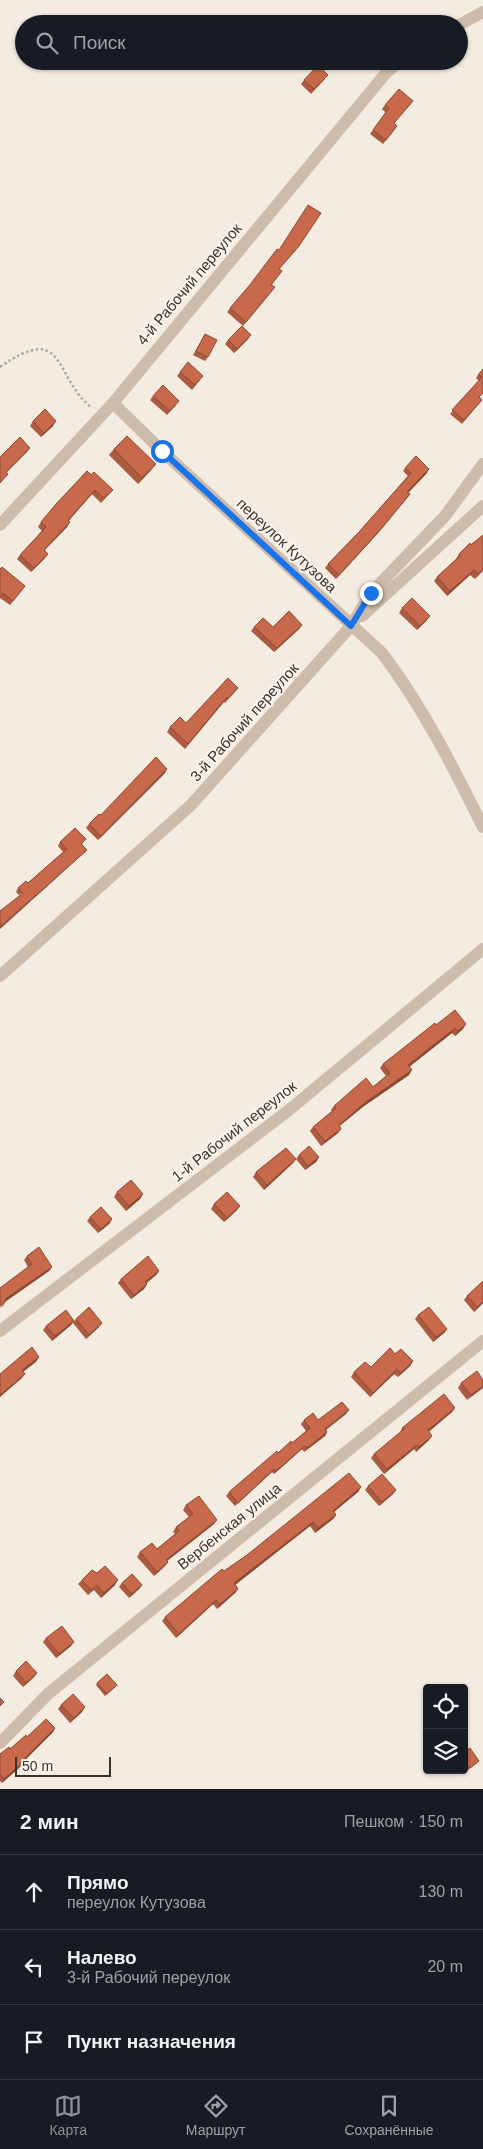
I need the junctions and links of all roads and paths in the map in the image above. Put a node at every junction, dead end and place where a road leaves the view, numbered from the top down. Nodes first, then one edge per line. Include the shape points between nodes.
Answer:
1 (483, 12) edge
2 (468, 20) edge
3 (390, 70) edge
4 (0, 368) edge
5 (113, 402) junction
6 (102, 415) junction
7 (483, 464) edge
8 (483, 506) edge
9 (0, 525) edge
10 (351, 626) junction
11 (483, 827) edge
12 (483, 949) edge
13 (0, 976) edge
14 (0, 1331) edge
15 (483, 1341) edge
16 (0, 1742) edge

1 - 2 street
3 - 5 street, 4-й Рабочий переулок
4 - 6 path via 19,354 38,349 50,351 84,401
5 - 6 street, 4-й Рабочий переулок
5 - 10 street, переулок Кутузова
6 - 9 street, 4-й Рабочий переулок
7 - 10 street, 3-й Рабочий переулок via 444,516 371,593
8 - 10 street
10 - 11 street, переулок Кутузова via 382,653 396,672 439,740
10 - 13 street, 3-й Рабочий переулок via 191,805
12 - 14 street, 1-й Рабочий переулок via 289,1110
15 - 16 street, Вербенская улица via 50,1692

